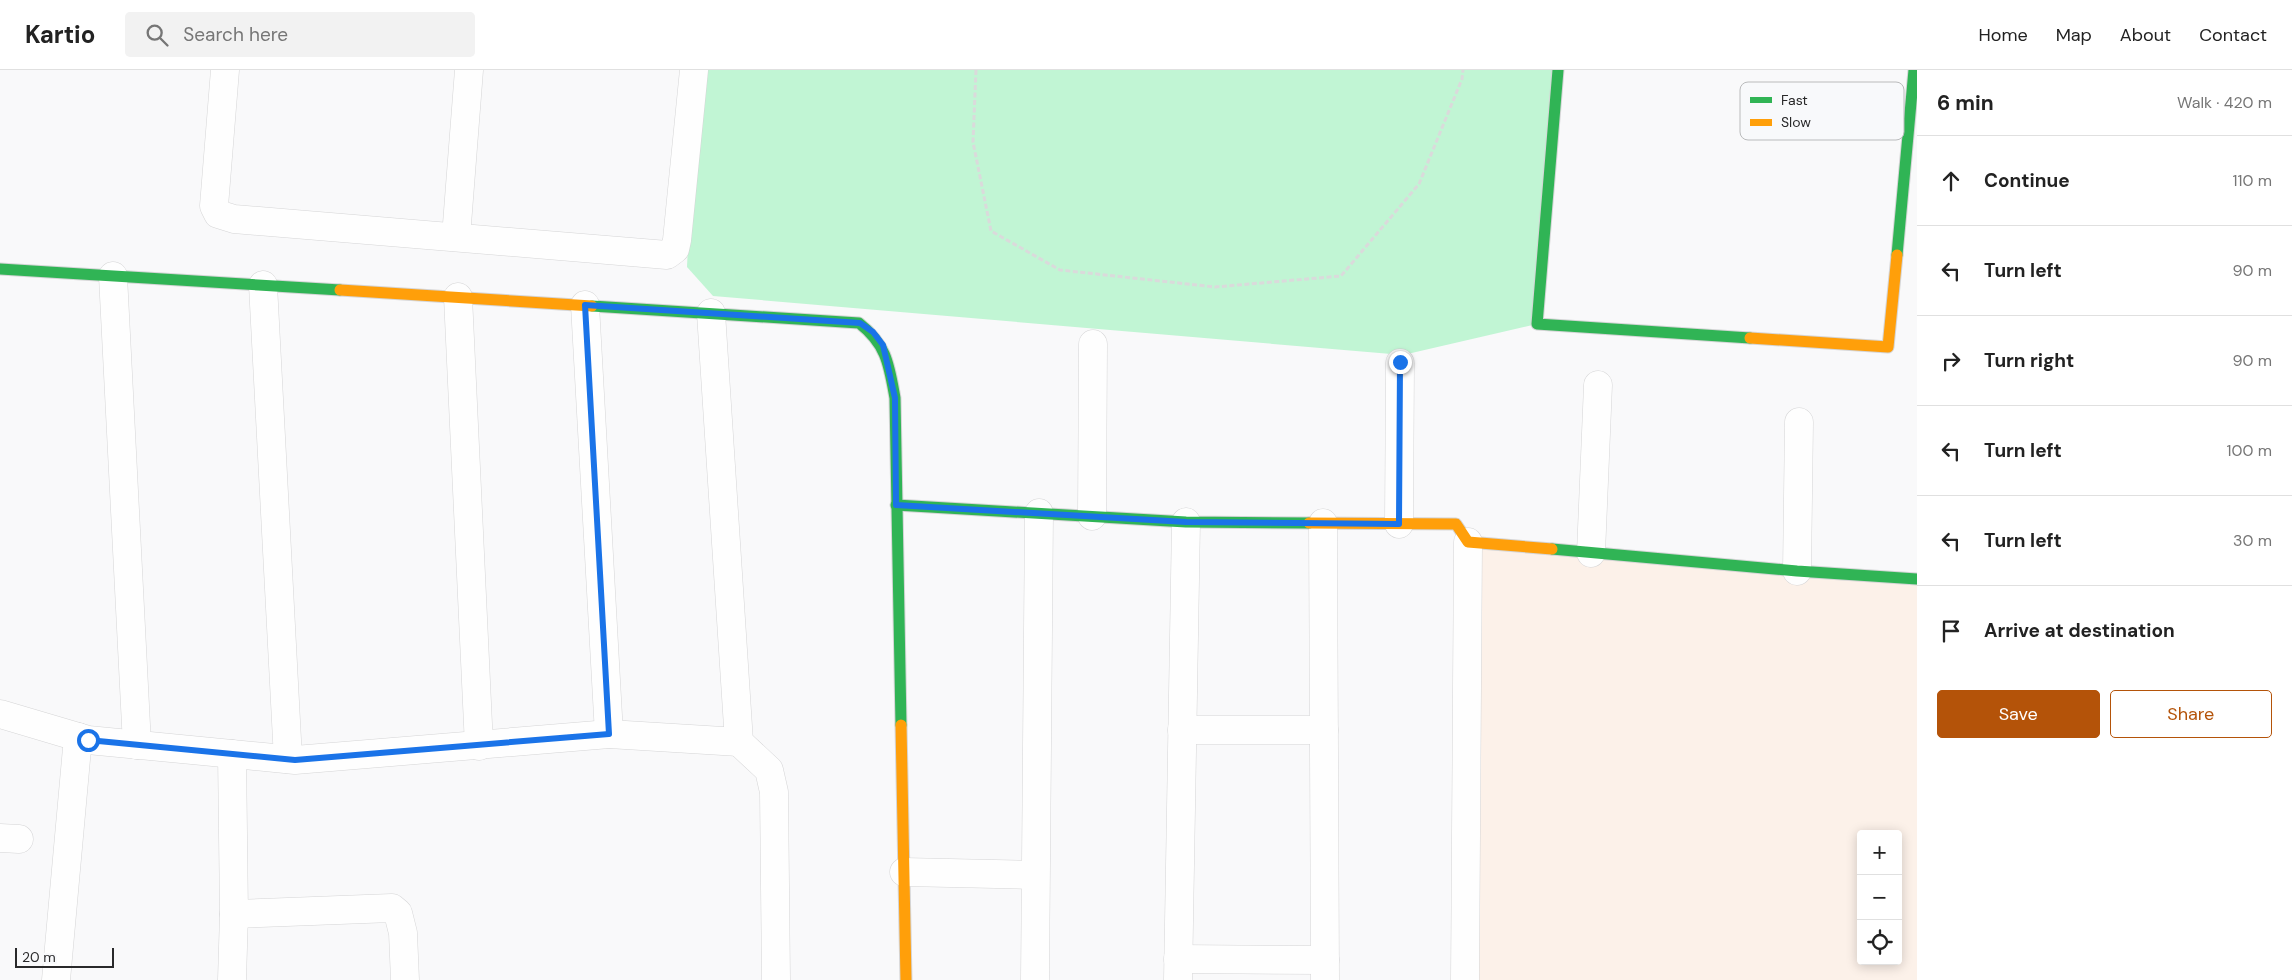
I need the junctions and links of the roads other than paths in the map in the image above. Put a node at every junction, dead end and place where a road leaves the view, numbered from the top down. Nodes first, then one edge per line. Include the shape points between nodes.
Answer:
1 (225, 70) edge
2 (469, 70) edge
3 (694, 70) edge
4 (1558, 70) edge
5 (1914, 70) edge
6 (456, 237) junction
7 (0, 269) edge
8 (113, 276) junction
9 (263, 285) junction
10 (458, 297) junction
11 (585, 305) junction
12 (711, 313) junction
13 (1094, 344) dead end
14 (1400, 362) dead end
15 (1598, 385) dead end
16 (1799, 422) dead end
17 (896, 505) junction
18 (1039, 513) junction
19 (1092, 516) junction
20 (1186, 522) junction
21 (1323, 524) junction
22 (1399, 524) junction
23 (1468, 542) junction
24 (1590, 553) junction
25 (1797, 571) junction
26 (1917, 579) edge
27 (0, 707) edge
28 (0, 714) edge
29 (1182, 730) junction
30 (1324, 730) junction
31 (609, 734) junction
32 (78, 737) junction
33 (739, 742) junction
34 (137, 745) junction
35 (479, 746) junction
36 (232, 754) junction
37 (288, 759) junction
38 (904, 872) junction
39 (1035, 875) junction
40 (234, 914) junction
41 (1178, 970) edge
42 (1325, 970) edge
43 (56, 980) edge
44 (232, 980) edge
45 (405, 980) edge
46 (776, 980) edge
47 (906, 980) edge
48 (1035, 980) edge
49 (1465, 980) edge

1 - 6 street via 214,206 218,214 234,219
2 - 6 street
3 - 6 street via 675,249 666,255
4 - 5 street via 1537,324 1888,347
7 - 8 street
8 - 9 street
8 - 34 street
9 - 10 street
9 - 37 street
10 - 11 street
10 - 35 street
11 - 12 street
11 - 31 street
12 - 17 street via 860,323 873,332 883,345 895,398
12 - 33 street
13 - 19 street
14 - 22 street
15 - 24 street
16 - 25 street
17 - 18 street
17 - 38 street
18 - 19 street
18 - 39 street
19 - 20 street
20 - 21 street
20 - 29 street
21 - 22 street
21 - 30 street
22 - 23 street via 1456,524
23 - 24 street
23 - 49 street
24 - 25 street
25 - 26 street
27 - 28 street
28 - 32 street
29 - 30 street
29 - 41 street
30 - 42 street
31 - 33 street
31 - 35 street
32 - 34 street
32 - 43 street
33 - 46 street via 769,770 774,792
34 - 36 street
35 - 37 street
36 - 37 street
36 - 40 street
38 - 39 street
38 - 47 street
39 - 48 street
40 - 44 street
40 - 45 street via 392,908 398,913 403,933
41 - 42 street

